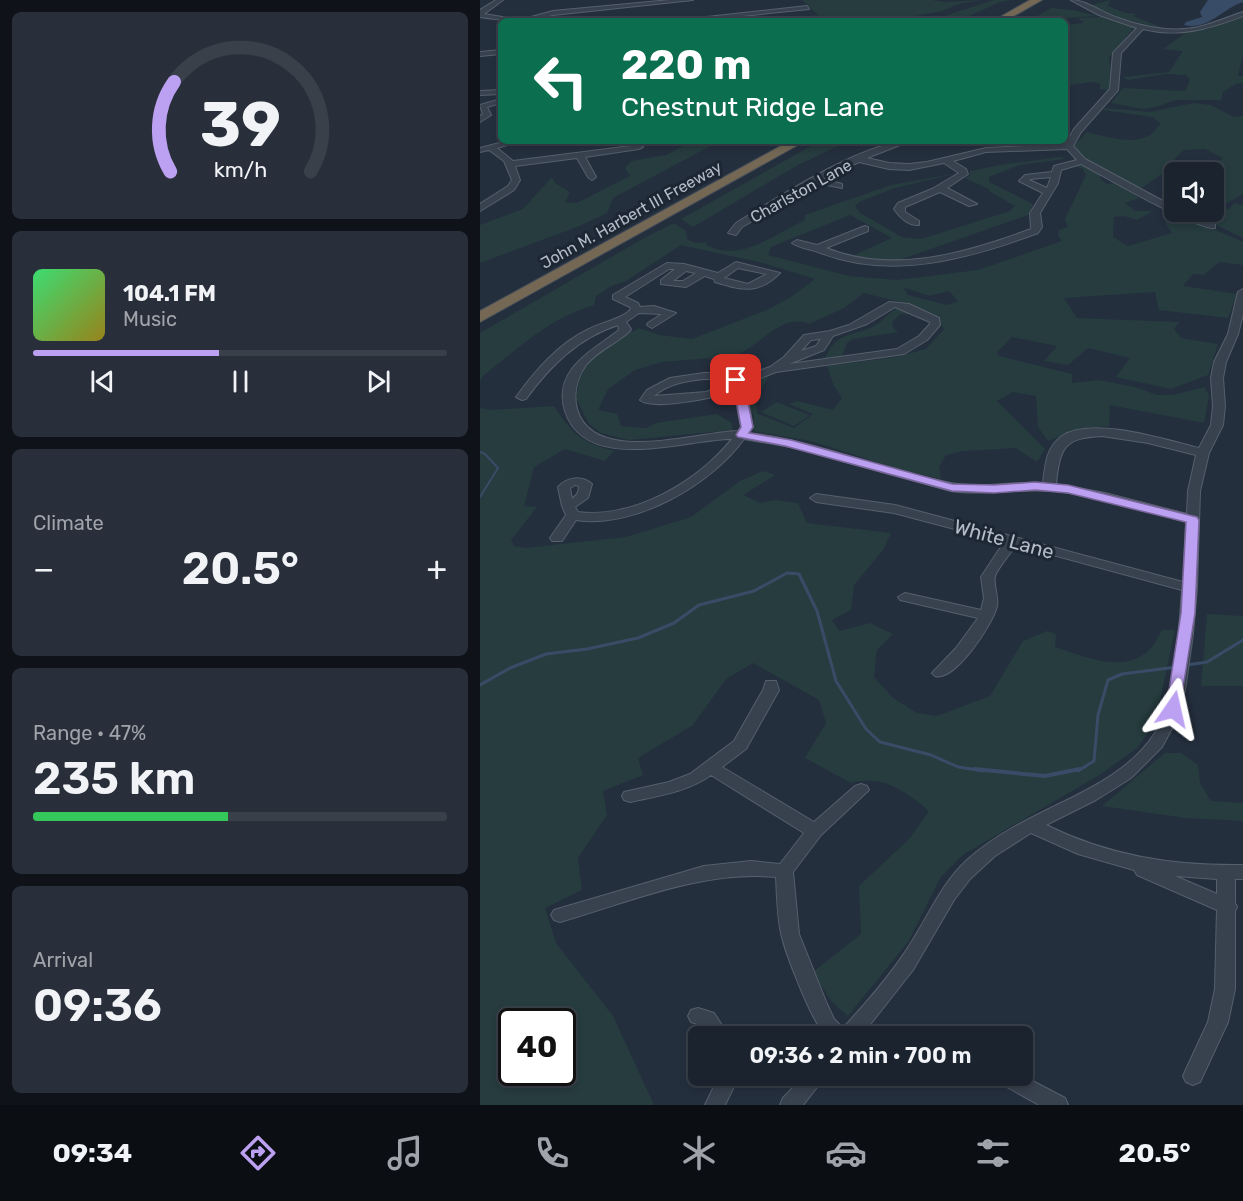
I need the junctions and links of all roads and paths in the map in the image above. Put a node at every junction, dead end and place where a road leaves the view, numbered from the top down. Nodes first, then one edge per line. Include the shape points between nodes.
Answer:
1 (501, 0) edge
2 (690, 0) edge
3 (1037, 0) edge
4 (1074, 0) edge
5 (1050, 2) dead end
6 (807, 8) dead end
7 (480, 14) edge
8 (1243, 14) edge
9 (502, 18) edge
10 (533, 18) edge
11 (696, 18) edge
12 (1004, 18) edge
13 (1021, 18) edge
14 (1142, 26) junction
15 (498, 52) edge
16 (480, 54) edge
17 (498, 92) edge
18 (480, 93) edge
19 (498, 102) edge
20 (482, 107) edge
21 (480, 120) edge
22 (506, 144) edge
23 (772, 144) edge
24 (794, 144) edge
25 (898, 144) edge
26 (1069, 146) junction
27 (639, 147) dead end
28 (491, 148) junction
29 (480, 150) edge
30 (579, 154) junction
31 (859, 159) junction
32 (945, 160) junction
33 (1082, 161) junction
34 (510, 164) junction
35 (1055, 174) junction
36 (592, 177) dead end
37 (816, 180) junction
38 (839, 186) dead end
39 (940, 188) junction
40 (1049, 192) junction
41 (972, 204) dead end
42 (1164, 205) edge
43 (480, 208) edge
44 (1202, 222) edge
45 (916, 223) dead end
46 (1212, 226) dead end
47 (865, 229) dead end
48 (733, 232) dead end
49 (797, 243) dead end
50 (818, 248) junction
51 (684, 267) junction
52 (704, 272) junction
53 (719, 277) dead end
54 (1243, 292) edge
55 (480, 302) edge
56 (636, 310) junction
57 (480, 317) edge
58 (652, 326) dead end
59 (622, 327) junction
60 (592, 332) junction
61 (611, 339) junction
62 (774, 369) junction
63 (739, 383) junction
64 (522, 397) dead end
65 (742, 435) junction
66 (1203, 453) junction
67 (1049, 487) junction
68 (816, 498) dead end
69 (1193, 520) junction
70 (557, 538) dead end
71 (1012, 541) junction
72 (1190, 588) junction
73 (905, 597) dead end
74 (986, 616) junction
75 (940, 673) dead end
76 (771, 685) dead end
77 (711, 767) junction
78 (861, 790) dead end
79 (630, 796) dead end
80 (1032, 826) junction
81 (815, 831) junction
82 (1130, 865) junction
83 (784, 872) junction
84 (1235, 872) edge
85 (1228, 907) junction
86 (560, 915) dead end
87 (698, 1016) dead end
88 (712, 1026) edge
89 (828, 1026) edge
90 (857, 1026) edge
91 (1193, 1076) dead end
92 (725, 1086) edge
93 (807, 1086) edge
94 (1023, 1086) edge
95 (716, 1105) edge
96 (790, 1105) edge
97 (1058, 1105) edge

1 - 7 street
2 - 10 street
3 - 12 highway
4 - 14 street via 1099,13
5 - 13 highway
6 - 11 street via 773,8
7 - 9 street
8 - 14 street via 1188,31
14 - 26 street via 1117,53 1114,90 1077,131
15 - 16 street
17 - 18 street
19 - 20 street
20 - 21 street via 487,115
22 - 28 street
23 - 55 highway, John M. Harbert III Freeway
24 - 57 highway, John M. Harbert III Freeway
25 - 31 street, Charlston Lane
26 - 32 street via 986,150
26 - 33 street
27 - 30 street
28 - 29 street
28 - 34 street
30 - 34 street
30 - 36 street
31 - 32 street via 903,167
31 - 37 street, Charlston Lane
32 - 39 street via 964,174
33 - 35 street via 1060,165
33 - 42 street
34 - 43 street via 514,185
35 - 40 street
35 - 40 street via 1023,181
37 - 38 street
37 - 48 street, Charlston Lane
39 - 41 street
39 - 45 street via 900,205 902,214
40 - 50 street via 1036,208 1035,231 959,256 890,264 841,257
44 - 46 street
47 - 50 street
49 - 50 street
51 - 52 street
51 - 52 street via 665,282 681,286
51 - 56 street via 661,268 617,297
52 - 53 street
54 - 66 street via 1233,334 1220,362 1217,425
56 - 58 street via 654,309 671,314
56 - 59 street
59 - 60 street
59 - 61 street
60 - 61 street
60 - 64 street via 559,352
61 - 65 street via 576,371 569,392 575,420 588,434 636,446 721,434
62 - 62 street via 788,359 820,348 829,335 863,324 893,304 935,320 923,338 900,352
62 - 63 street
63 - 63 street via 706,395 646,400 652,389 678,380 728,376
63 - 65 street via 747,427
65 - 67 street via 786,443 952,488
65 - 70 street via 728,453 676,493 610,515 582,517 570,510
66 - 67 street via 1114,432 1083,434 1056,449
66 - 69 street via 1194,491
67 - 69 street
68 - 71 street, White Lane via 895,509
69 - 72 street
71 - 72 street, White Lane
71 - 74 street via 988,577 991,599
72 - 80 street via 1179,686 1161,737 1139,762 1110,785
73 - 74 street
74 - 75 street via 956,659
76 - 77 street via 740,745
77 - 79 street via 684,783
77 - 81 street
78 - 81 street
80 - 82 street via 1083,850
80 - 90 street via 987,852 960,878 909,962
81 - 83 street
82 - 84 street
82 - 85 street
83 - 86 street via 751,868 704,873
83 - 89 street via 790,934
84 - 85 street
85 - 91 street via 1225,989 1218,1022
87 - 88 street
92 - 95 street
93 - 96 street
94 - 97 street

